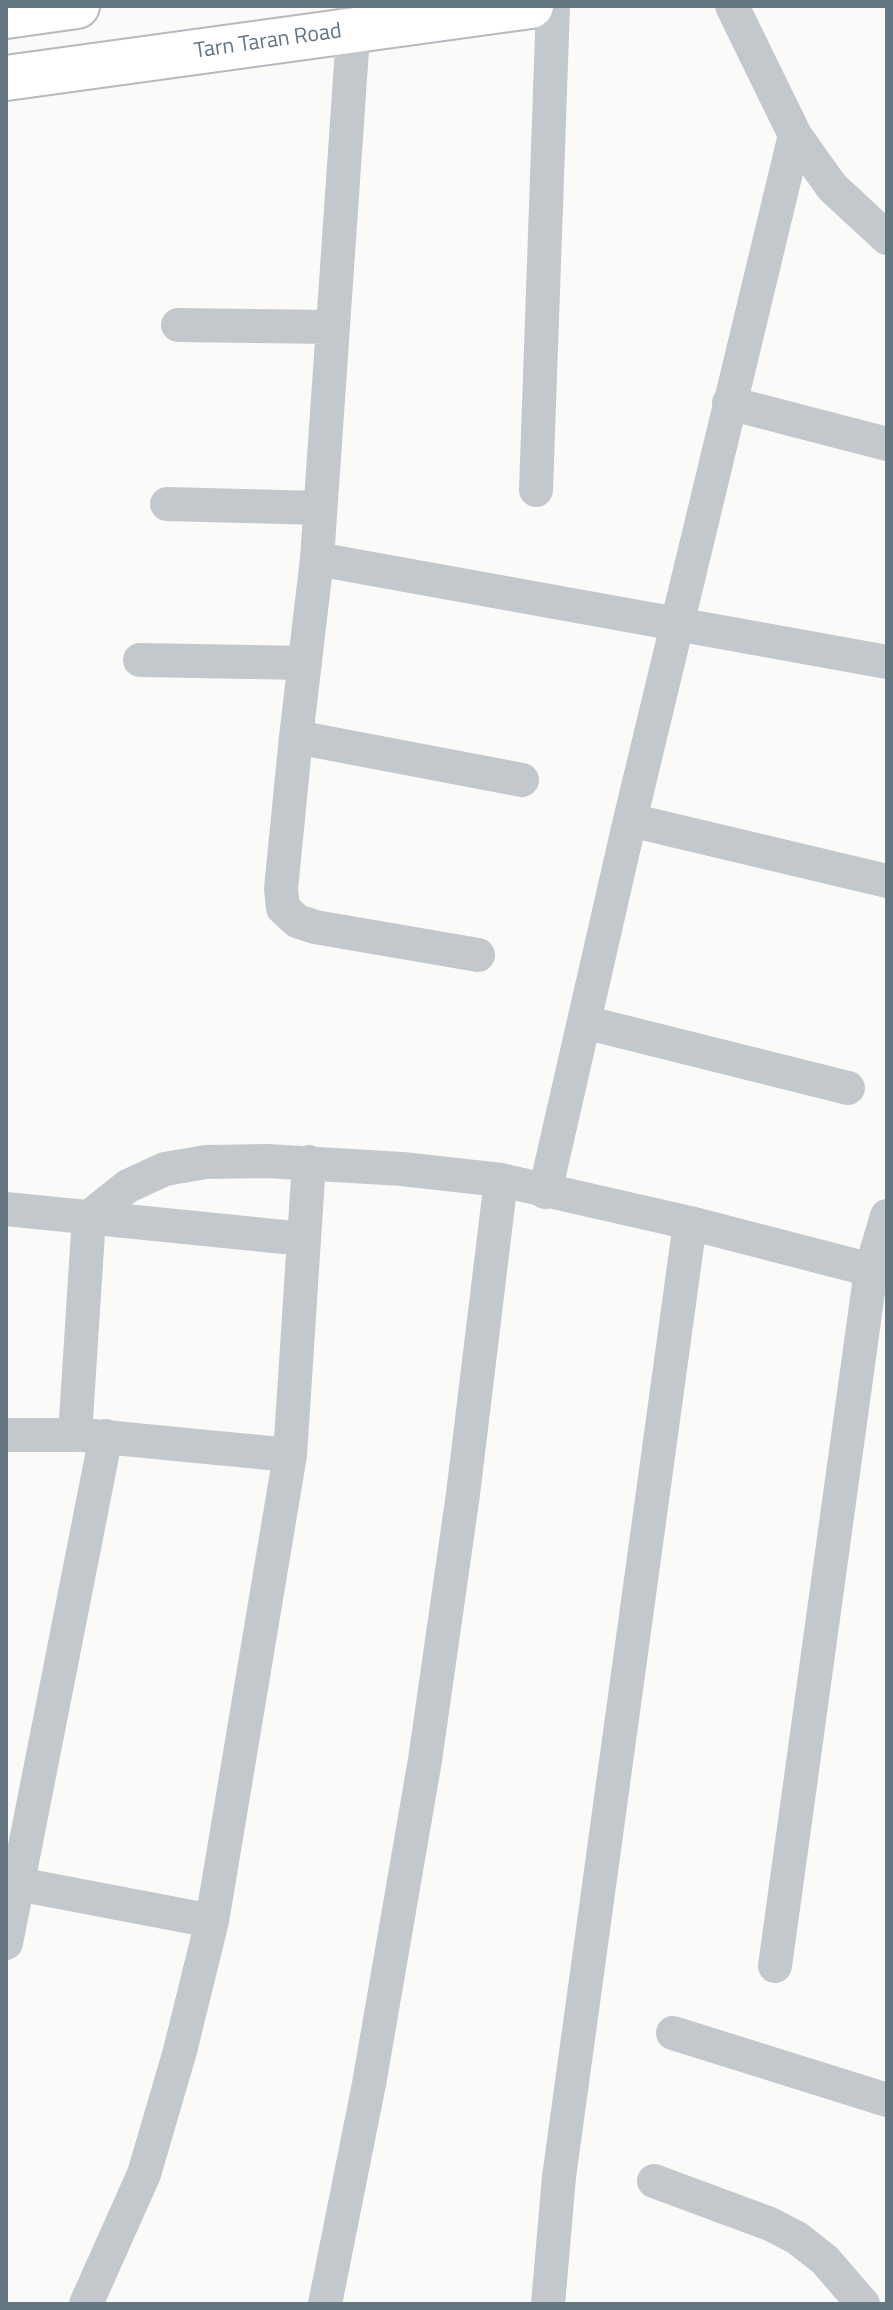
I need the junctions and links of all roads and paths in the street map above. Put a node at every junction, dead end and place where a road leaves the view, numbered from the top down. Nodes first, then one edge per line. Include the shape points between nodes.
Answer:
1 (531, 6) edge
2 (553, 6) edge
3 (732, 6) edge
4 (67, 7) edge
5 (6, 16) edge
6 (354, 18) edge
7 (6, 78) edge
8 (795, 135) junction
9 (887, 238) edge
10 (178, 325) dead end
11 (331, 327) junction
12 (729, 403) junction
13 (887, 444) edge
14 (536, 490) dead end
15 (167, 504) dead end
16 (320, 508) junction
17 (317, 559) junction
18 (677, 622) junction
19 (140, 660) dead end
20 (887, 662) edge
21 (305, 663) junction
22 (296, 737) junction
23 (522, 780) dead end
24 (630, 820) junction
25 (887, 881) edge
26 (478, 955) dead end
27 (584, 1022) junction
28 (848, 1088) dead end
29 (309, 1162) junction
30 (501, 1180) junction
31 (545, 1192) junction
32 (6, 1209) edge
33 (887, 1216) edge
34 (89, 1217) junction
35 (690, 1223) junction
36 (304, 1239) junction
37 (879, 1272) edge
38 (6, 1435) edge
39 (91, 1435) junction
40 (290, 1455) junction
41 (18, 1884) junction
42 (212, 1921) junction
43 (6, 1943) edge
44 (775, 1966) dead end
45 (673, 2033) dead end
46 (887, 2100) edge
47 (654, 2181) dead end
48 (887, 2286) edge
49 (329, 2303) edge
50 (86, 2304) edge
51 (548, 2304) edge
52 (864, 2304) edge

1 - 6 main road, Tarn Taran Road
2 - 14 street
3 - 8 street
4 - 5 main road
6 - 7 main road, Tarn Taran Road
6 - 11 street
8 - 9 street via 832,187
8 - 12 street
10 - 11 street
11 - 16 street
12 - 13 street
12 - 18 street
15 - 16 street
16 - 17 street
17 - 18 street
17 - 21 street
18 - 20 street
18 - 24 street
19 - 21 street
21 - 22 street
22 - 23 street
22 - 26 street via 283,908 297,921 315,927
24 - 25 street
24 - 27 street
27 - 28 street
27 - 31 street
29 - 30 street
29 - 34 street via 206,1162 165,1169 128,1186
29 - 36 street
30 - 31 street
30 - 49 street via 425,1760
31 - 35 street
32 - 34 street
33 - 37 street
34 - 36 street
34 - 39 street
35 - 37 street
35 - 51 street via 559,2177
36 - 40 street
37 - 44 street
38 - 39 street
39 - 40 street
39 - 41 street
40 - 42 street
41 - 42 street
41 - 43 street
42 - 50 street via 144,2174
45 - 46 street
47 - 52 street via 797,2238
48 - 52 street

